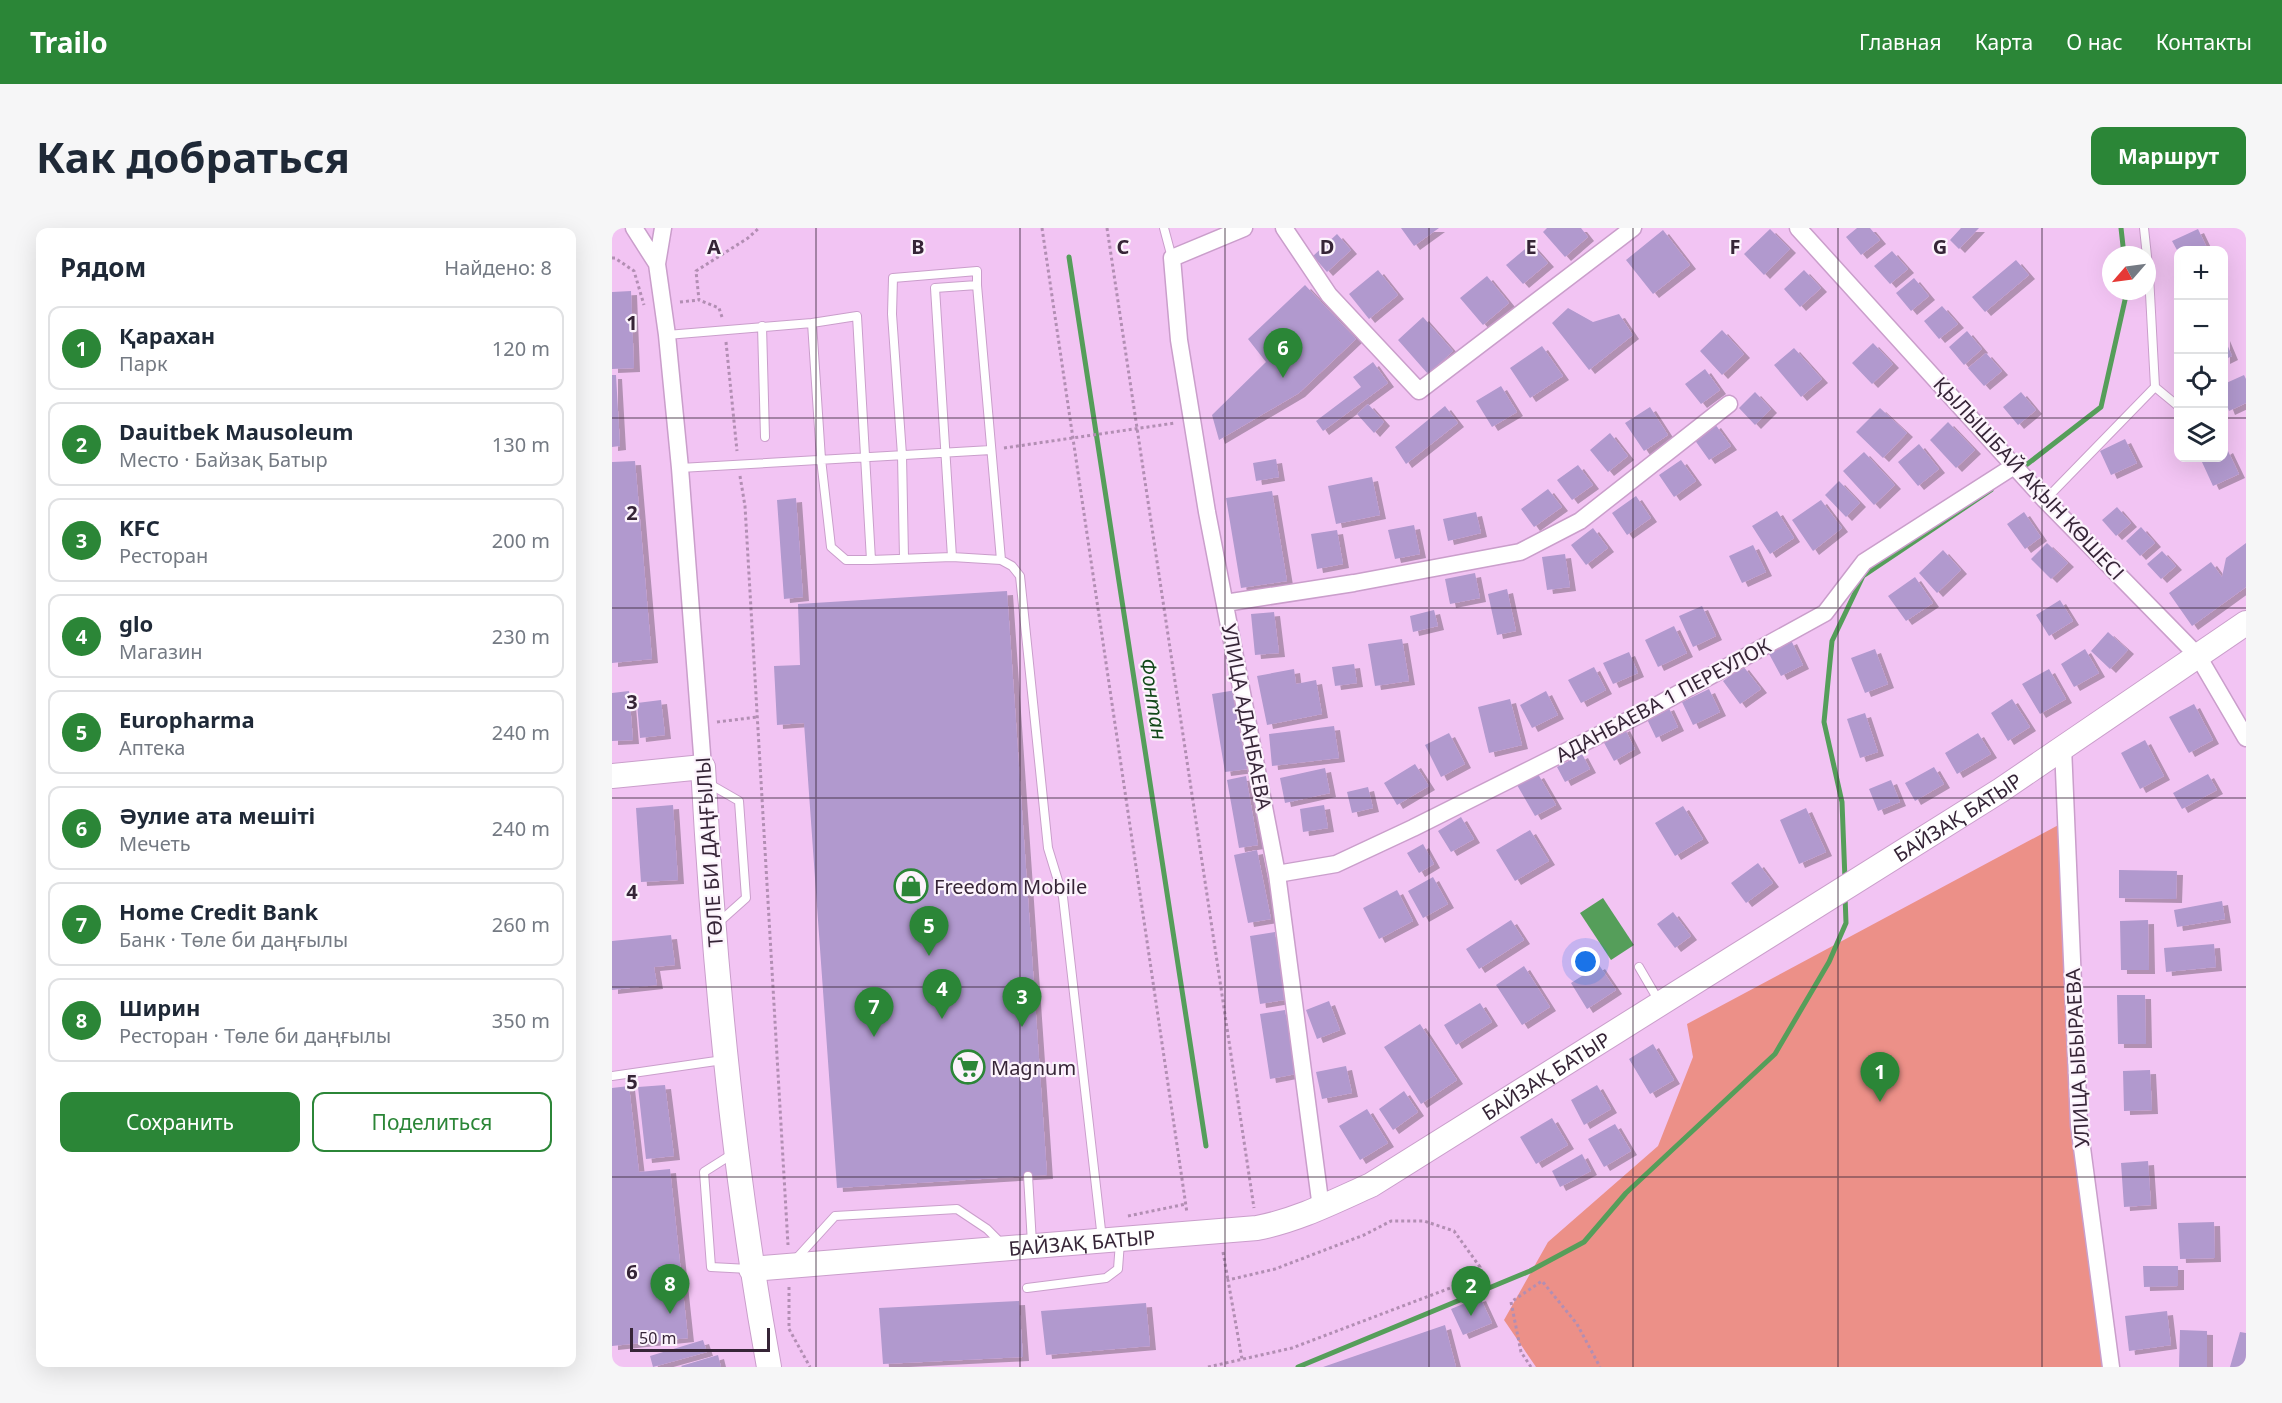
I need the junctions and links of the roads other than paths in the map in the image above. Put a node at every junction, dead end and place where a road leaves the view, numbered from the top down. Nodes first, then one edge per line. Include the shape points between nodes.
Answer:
1 (634, 228) edge
2 (663, 228) edge
3 (1164, 228) edge
4 (1244, 228) edge
5 (1284, 228) edge
6 (1633, 228) edge
7 (1798, 228) edge
8 (2144, 228) edge
9 (1172, 258) junction
10 (657, 264) junction
11 (977, 285) junction
12 (812, 323) junction
13 (762, 326) junction
14 (667, 335) junction
15 (2155, 387) junction
16 (2174, 403) edge
17 (1729, 404) dead end
18 (765, 437) dead end
19 (991, 450) junction
20 (944, 454) junction
21 (902, 455) junction
22 (864, 457) junction
23 (821, 459) junction
24 (2014, 466) junction
25 (680, 468) junction
26 (2045, 500) junction
27 (952, 557) junction
28 (904, 558) junction
29 (871, 560) junction
30 (1001, 560) junction
31 (1225, 603) junction
32 (2246, 623) edge
33 (2198, 656) junction
34 (2246, 738) edge
35 (2063, 747) junction
36 (703, 773) junction
37 (612, 776) edge
38 (1277, 874) junction
39 (713, 928) junction
40 (1639, 967) dead end
41 (1660, 1004) junction
42 (726, 1060) junction
43 (612, 1076) edge
44 (737, 1151) junction
45 (1028, 1176) dead end
46 (1321, 1208) junction
47 (1111, 1239) junction
48 (1032, 1246) junction
49 (1006, 1249) junction
50 (789, 1267) junction
51 (751, 1269) junction
52 (1027, 1288) dead end
53 (769, 1367) edge
54 (2110, 1367) edge

1 - 10 street
2 - 10 street
3 - 9 lane, УЛИЦА АДАНБАЕВА
4 - 9 street
5 - 6 street via 1329,295 1419,391
7 - 24 street, ҚЫЛЫШБАЙ АҚЫН КӨШЕСІ
8 - 15 lane
9 - 31 street, УЛИЦА АДАНБАЕВА via 1179,340
10 - 14 street, ТӨЛЕ БИ ДАҢҒЫЛЫ
11 - 19 lane
11 - 20 lane via 935,288
11 - 21 lane via 977,271 893,278
12 - 13 lane
12 - 22 lane via 857,316
12 - 23 lane
13 - 14 lane
13 - 18 lane
14 - 25 street, ТӨЛЕ БИ ДАҢҒЫЛЫ
15 - 16 lane
15 - 26 lane
17 - 31 street via 1580,521 1520,552
19 - 20 lane
19 - 30 lane
20 - 21 lane
20 - 27 lane
21 - 22 lane
21 - 28 lane
22 - 23 lane
22 - 29 lane
23 - 25 lane
23 - 29 lane via 831,547 846,560
24 - 26 street, ҚЫЛЫШБАЙ АҚЫН КӨШЕСІ
24 - 38 street, АДАНБАЕВА 1 ПЕРЕУЛОК via 1864,562 1825,613 1643,713 1413,828 1336,864
25 - 36 street, ТӨЛЕ БИ ДАҢҒЫЛЫ
26 - 33 street, ҚЫЛЫШБАЙ АҚЫН КӨШЕСІ
27 - 28 lane
27 - 30 lane
28 - 29 lane
30 - 47 lane via 1020,576 1048,848 1063,897
31 - 38 street, УЛИЦА АДАНБАЕВА
32 - 33 street, БАЙЗАҚ БАТЫР
33 - 34 street, ҚЫЛЫШБАЙ АҚЫН КӨШЕСІ
33 - 35 street, БАЙЗАҚ БАТЫР
35 - 41 street, БАЙЗАҚ БАТЫР
35 - 54 street, УЛИЦА ЫБЫРАЕВА via 2079,1125
36 - 37 street
36 - 39 street, ТӨЛЕ БИ ДАҢҒЫЛЫ
36 - 39 lane via 739,801 746,898
38 - 46 street, УЛИЦА АДАНБАЕВА
39 - 42 street, ТӨЛЕ БИ ДАҢҒЫЛЫ
40 - 41 lane
41 - 46 street, БАЙЗАҚ БАТЫР via 1371,1185
42 - 43 lane
42 - 44 street, ТӨЛЕ БИ ДАҢҒЫЛЫ
44 - 51 street, ТӨЛЕ БИ ДАҢҒЫЛЫ
44 - 51 lane via 704,1172 711,1267
45 - 48 lane
46 - 47 street, БАЙЗАҚ БАТЫР via 1257,1228
47 - 48 street, БАЙЗАҚ БАТЫР
47 - 52 lane via 1118,1269 1106,1278
48 - 49 street, БАЙЗАҚ БАТЫР
49 - 50 street, БАЙЗАҚ БАТЫР
49 - 50 lane via 987,1229 957,1209 835,1216
50 - 51 street, БАЙЗАҚ БАТЫР
51 - 53 street, ТӨЛЕ БИ ДАҢҒЫЛЫ

